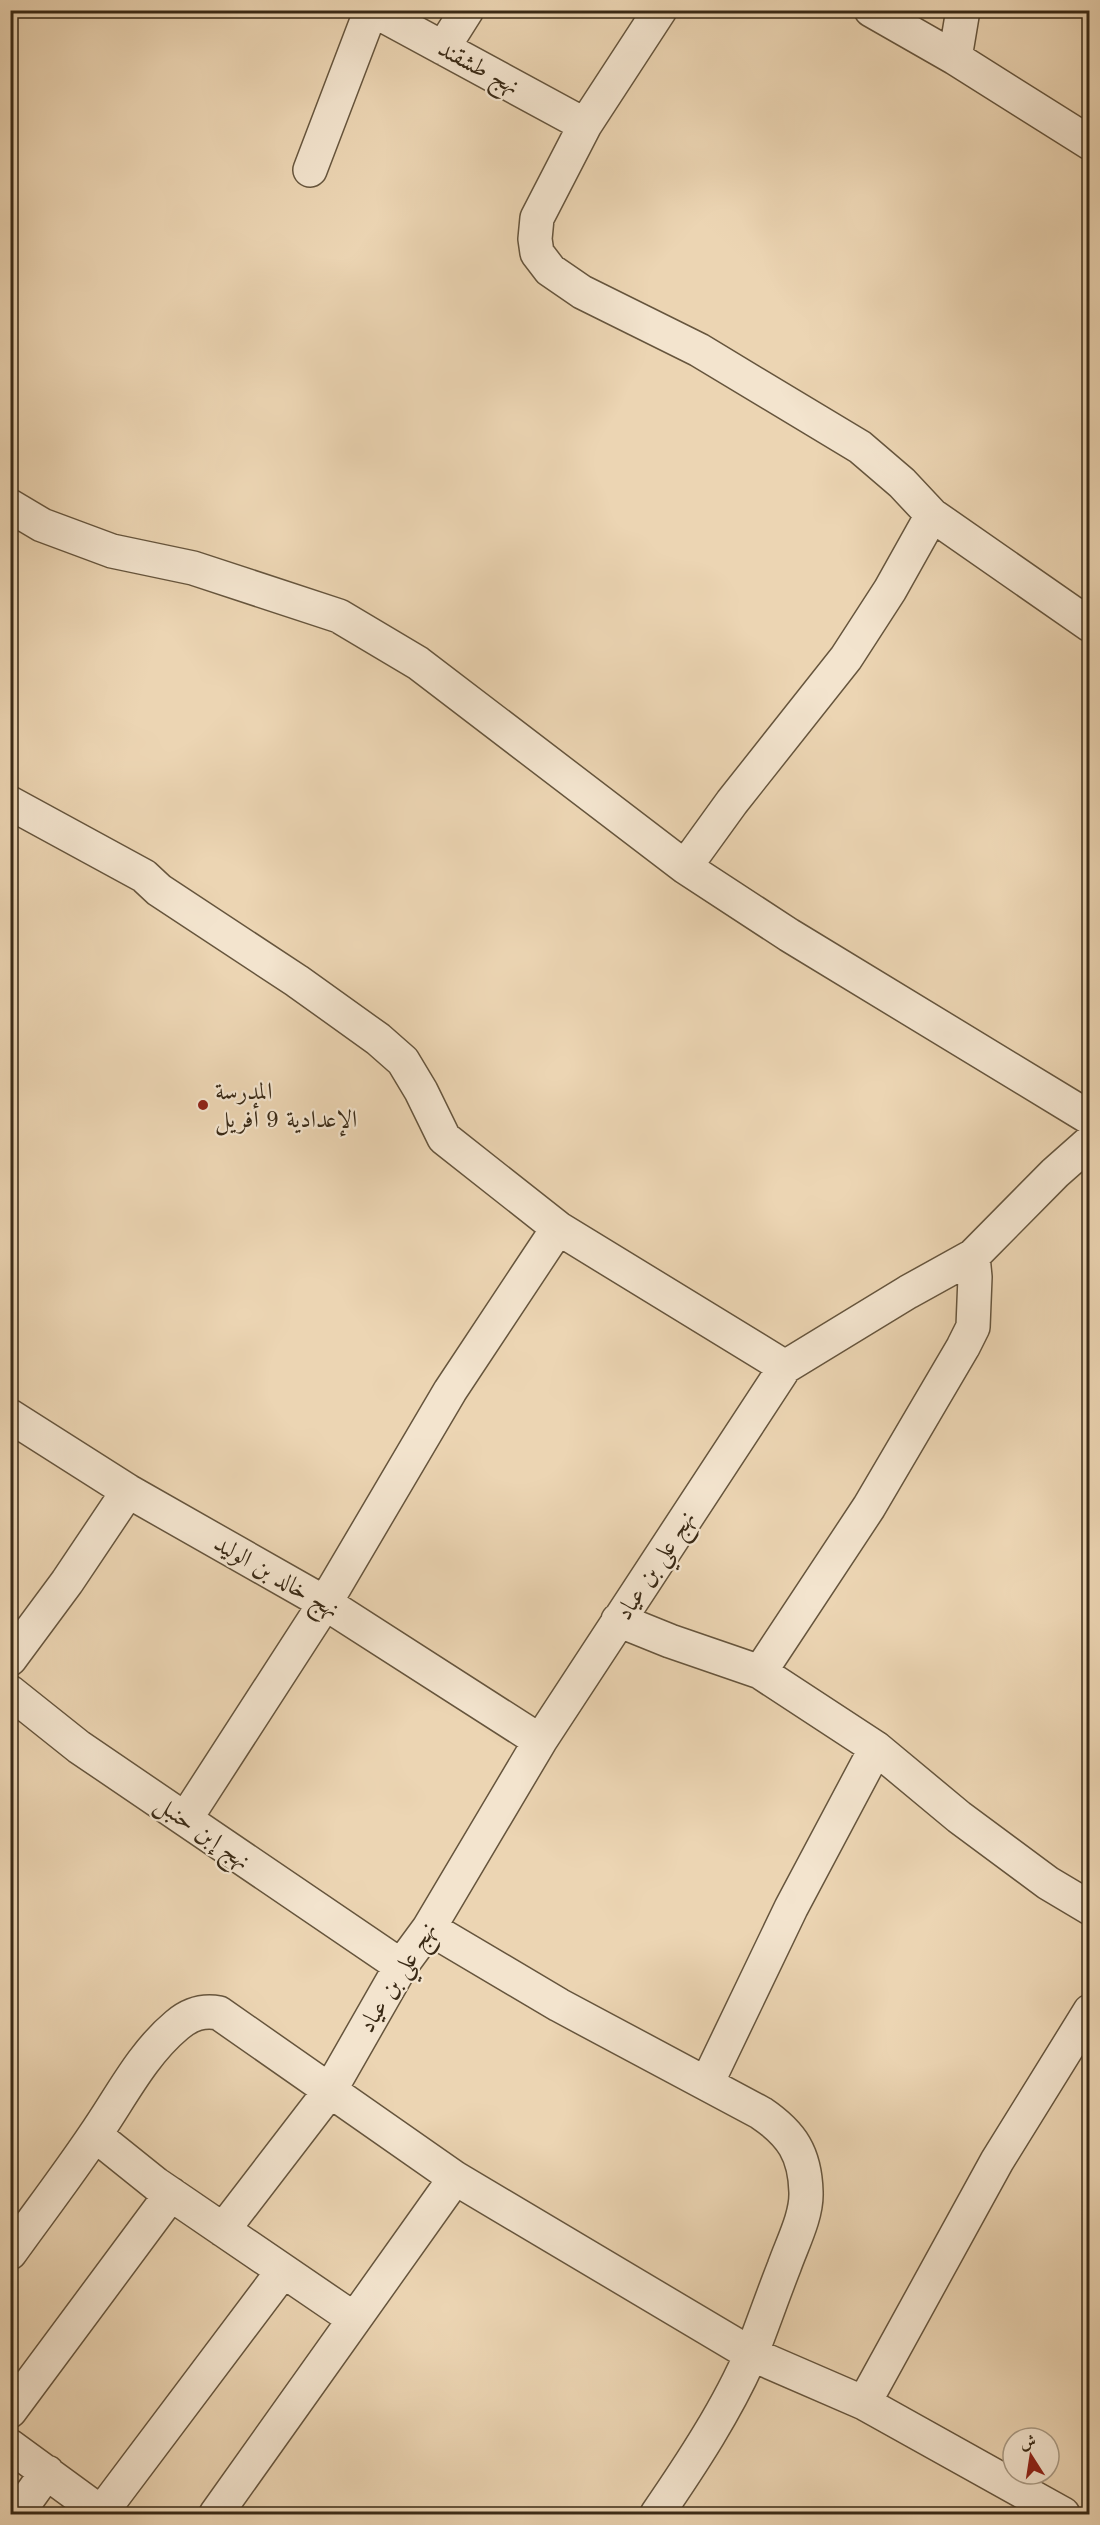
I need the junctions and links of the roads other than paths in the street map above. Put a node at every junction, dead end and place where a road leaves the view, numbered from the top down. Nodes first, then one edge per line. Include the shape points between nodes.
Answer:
1 (372, 10) edge
2 (467, 10) edge
3 (660, 10) edge
4 (871, 10) edge
5 (963, 10) edge
6 (443, 48) junction
7 (955, 58) junction
8 (585, 125) junction
9 (1089, 143) edge
10 (310, 170) dead end
11 (10, 506) edge
12 (932, 515) junction
13 (1089, 625) edge
14 (10, 803) edge
15 (685, 867) junction
16 (1089, 1118) edge
17 (1089, 1142) edge
18 (558, 1228) junction
19 (973, 1256) junction
20 (785, 1367) junction
21 (10, 1416) edge
22 (128, 1491) junction
23 (325, 1603) junction
24 (618, 1620) junction
25 (10, 1659) edge
26 (760, 1672) junction
27 (10, 1692) edge
28 (540, 1741) junction
29 (876, 1748) junction
30 (186, 1818) junction
31 (1089, 1908) edge
32 (429, 1928) junction
33 (400, 1966) junction
34 (1089, 2011) edge
35 (707, 2083) junction
36 (329, 2092) junction
37 (95, 2135) junction
38 (455, 2178) junction
39 (171, 2193) junction
40 (223, 2230) junction
41 (10, 2253) edge
42 (283, 2271) junction
43 (354, 2319) junction
44 (751, 2354) junction
45 (864, 2403) junction
46 (10, 2411) edge
47 (10, 2446) edge
48 (47, 2472) junction
49 (1057, 2513) edge
50 (17, 2514) edge
51 (102, 2514) edge
52 (216, 2514) edge
53 (657, 2514) edge

1 - 6 street, نهج طشقند
1 - 10 street
2 - 6 street
3 - 8 street
4 - 7 street
5 - 7 street
6 - 8 street, نهج طشقند
7 - 9 street
8 - 12 street via 537,218 537,253 550,270 582,292 699,350 860,447
11 - 15 street via 42,525 111,551 193,568 339,616 418,663
12 - 13 street
12 - 15 street via 846,658
14 - 18 street via 144,876 378,1038 403,1061 444,1138
15 - 16 street
17 - 19 street, نهج علي بن عياد
18 - 20 street
18 - 23 street via 450,1391
19 - 20 street, نهج علي بن عياد
19 - 26 street via 973,1327 963,1347 869,1507
20 - 24 street, نهج علي بن عياد
21 - 22 street, نهج خالد بن الوليد
22 - 23 street, نهج خالد بن الوليد
22 - 25 street
23 - 28 street, نهج خالد بن الوليد
23 - 30 street
24 - 26 street
24 - 28 street, نهج علي بن عياد
26 - 29 street
27 - 30 street, نهج إبن حنبل via 79,1748
28 - 32 street, نهج علي بن عياد
29 - 31 street via 958,1818
29 - 35 street via 791,1908
30 - 33 street, نهج إبن حنبل
32 - 33 street, نهج علي بن عياد
32 - 35 street via 559,2005
33 - 36 street, نهج علي بن عياد
34 - 45 street via 997,2161
35 - 44 street via 781,2127 796,2146 804,2173 806,2196 798,2229
36 - 37 street via 229,2019 205,2011 184,2020 160,2043 127,2084
36 - 38 street
36 - 40 street, نهج علي بن عياد
37 - 39 street
37 - 41 street
38 - 43 street
38 - 44 street
39 - 40 street
39 - 46 street
40 - 42 street
42 - 43 street
42 - 51 street
43 - 52 street
44 - 45 street
44 - 53 street via 697,2452
45 - 49 street
47 - 48 street
48 - 50 street
48 - 51 street

